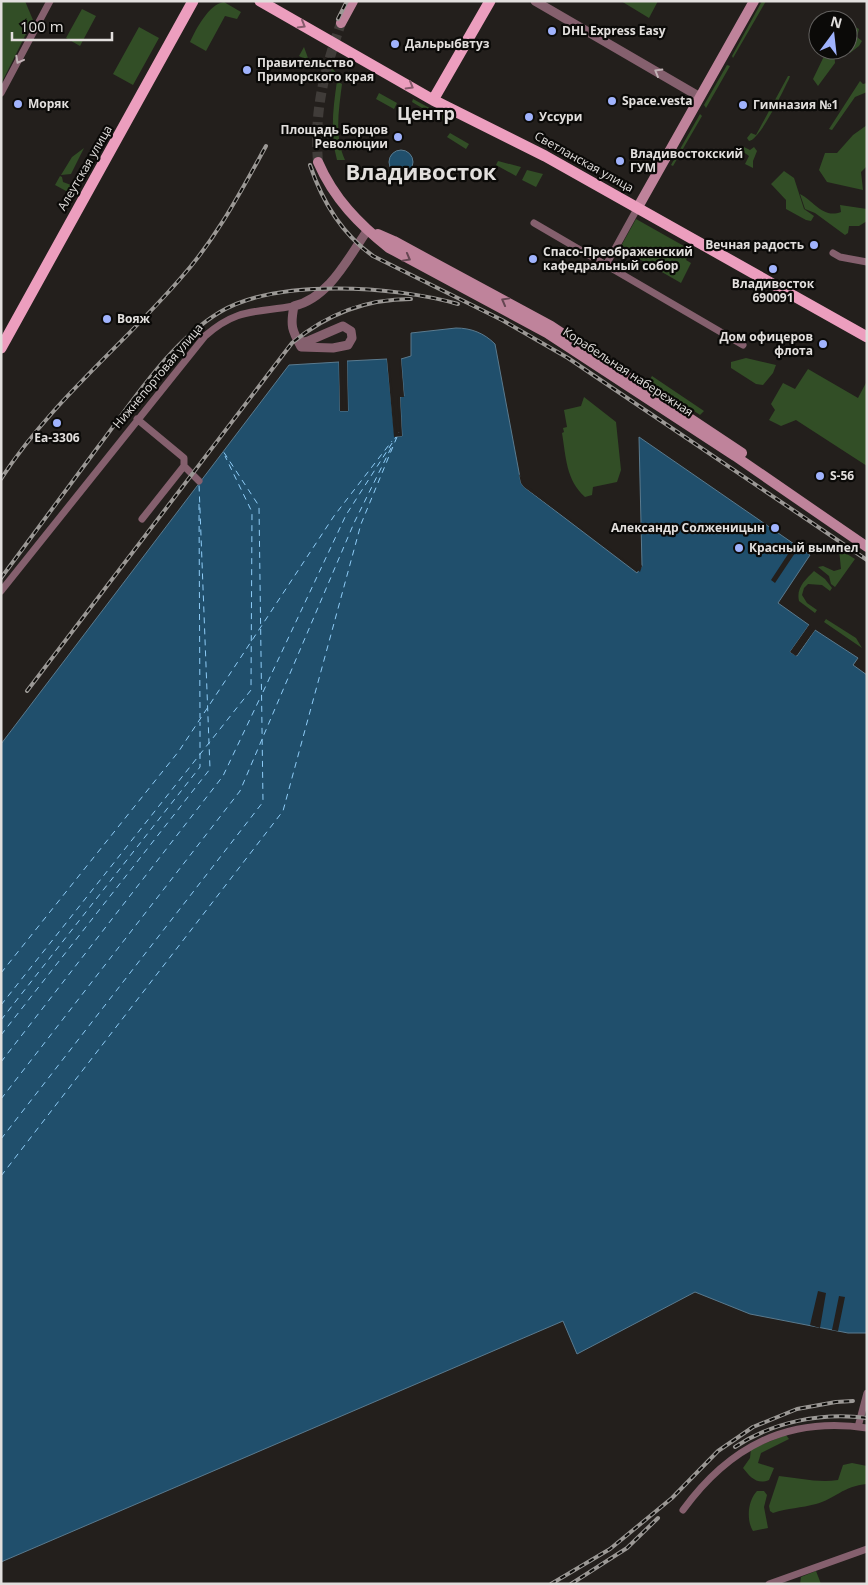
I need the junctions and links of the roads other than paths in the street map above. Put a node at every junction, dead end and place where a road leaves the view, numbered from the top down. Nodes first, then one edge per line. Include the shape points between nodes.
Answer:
1 (50, 1) edge
2 (193, 1) edge
3 (260, 1) edge
4 (353, 1) edge
5 (490, 1) edge
6 (535, 1) edge
7 (754, 1) edge
8 (341, 23) tunnel mouth
9 (1, 93) edge
10 (700, 97) junction
11 (433, 100) junction
12 (318, 162) tunnel mouth
13 (638, 207) junction
14 (534, 223) dead end
15 (367, 230) junction
16 (833, 253) dead end
17 (867, 262) edge
18 (606, 265) junction
19 (294, 306) junction
20 (867, 337) edge
21 (298, 341) junction
22 (743, 346) dead end
23 (1, 348) edge
24 (137, 419) junction
25 (184, 466) junction
26 (199, 481) dead end
27 (142, 519) dead end
28 (867, 540) edge
29 (867, 547) edge
30 (1, 591) edge
31 (867, 1392) edge
32 (858, 1427) junction
33 (867, 1428) edge
34 (683, 1510) dead end
35 (867, 1549) edge
36 (787, 1580) edge
37 (769, 1584) edge

1 -> 9 street
2 - 23 main road, Алеутская улица
3 -> 11 main road, Светланская улица
4 - 8 main road
5 - 11 main road
10 -> 6 street
7 - 10 main road
10 - 13 main road
11 - 13 main road, Светланская улица
12 - 15 main road, Корабельная набережная via 336,197
13 - 18 street
13 - 20 main road, Светланская улица
14 - 18 street
15 - 19 street, Нижнепортовая улица via 324,290 311,301
28 -> 15 main road, Корабельная набережная via 551,326 394,241
15 -> 29 main road, Корабельная набережная via 389,248 547,333
16 - 17 street
18 - 22 street
19 - 21 street via 293,335
19 - 24 street, Нижнепортовая улица via 239,314 221,322 205,336
21 - 21 street via 301,347 308,348 342,347 348,345 352,335 351,330 343,326 306,342
24 - 25 street via 184,458
24 - 30 street, Нижнепортовая улица
25 - 26 street
25 - 27 street
31 - 32 street
32 - 33 street
32 - 34 street via 791,1430 766,1439 726,1462 700,1487
35 - 36 street
36 - 37 street

